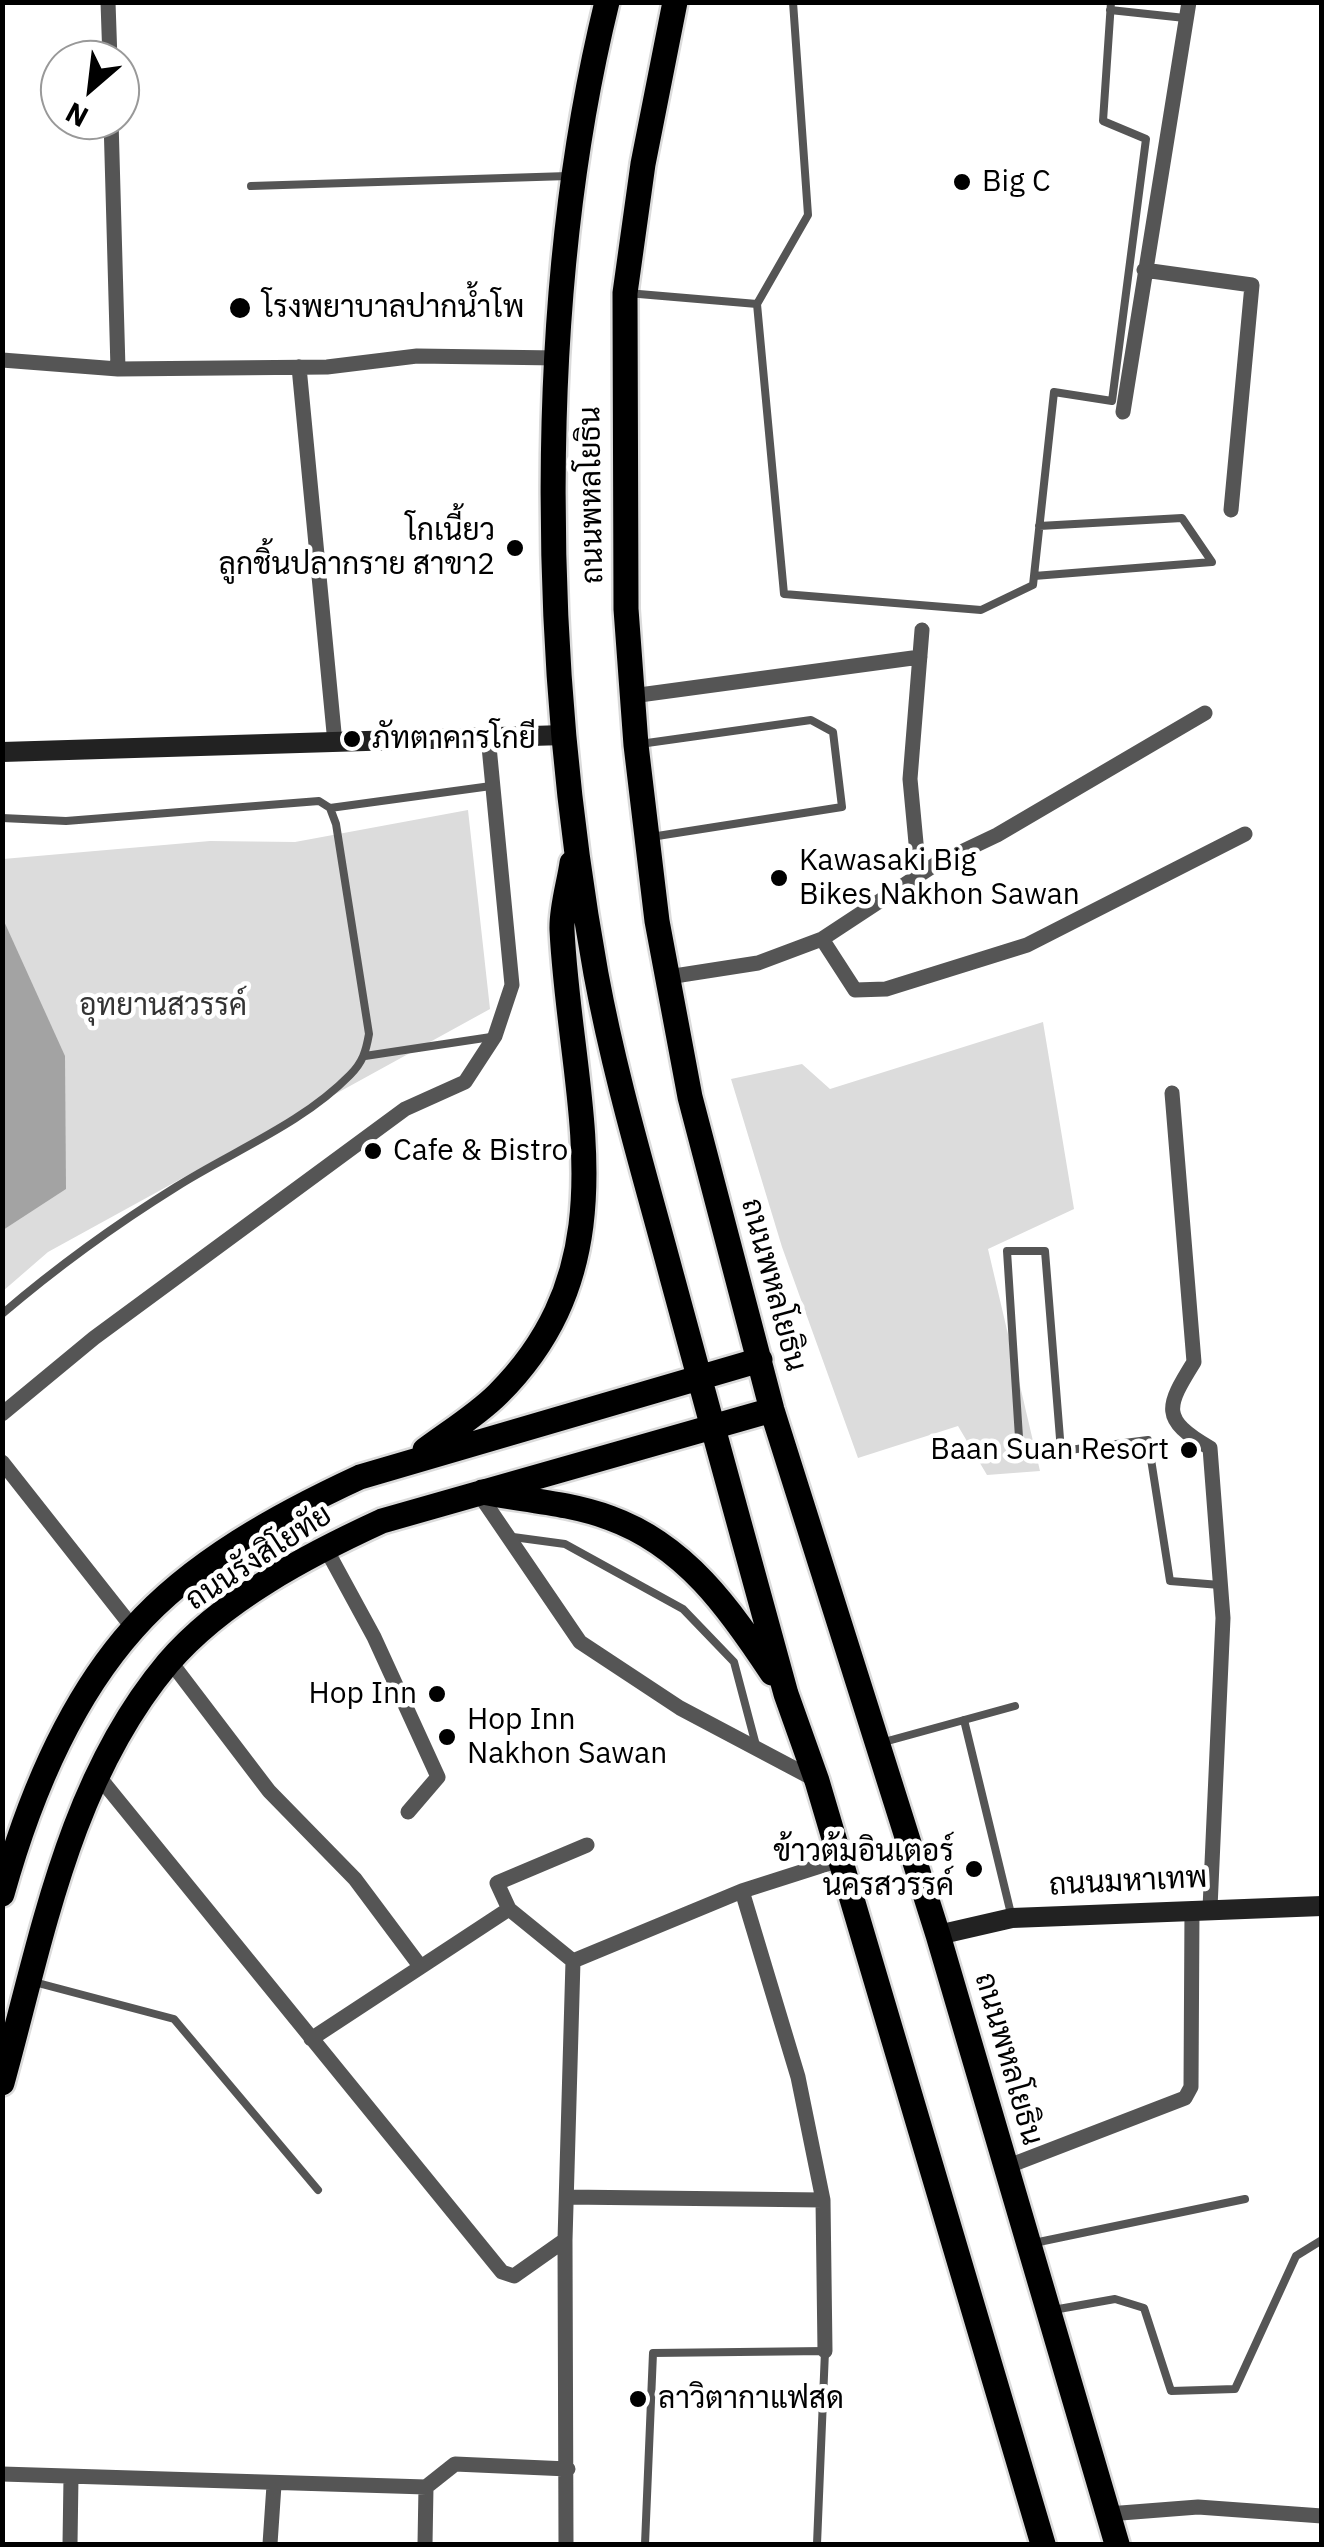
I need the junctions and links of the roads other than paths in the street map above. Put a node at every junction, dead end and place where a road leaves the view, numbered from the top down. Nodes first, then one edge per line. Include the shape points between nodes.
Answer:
1 (108, 2) edge
2 (607, 2) edge
3 (676, 2) edge
4 (793, 2) edge
5 (1111, 6) edge
6 (1187, 10) edge
7 (109, 40) edge
8 (112, 140) edge
9 (572, 176) junction
10 (251, 186) dead end
11 (1144, 270) junction
12 (625, 292) junction
13 (757, 304) junction
14 (558, 358) junction
15 (2, 360) edge
16 (299, 367) junction
17 (118, 369) junction
18 (1123, 412) dead end
19 (1231, 510) dead end
20 (1039, 526) junction
21 (1034, 576) junction
22 (922, 630) dead end
23 (920, 658) junction
24 (632, 696) junction
25 (1205, 712) dead end
26 (564, 735) junction
27 (488, 736) junction
28 (335, 742) junction
29 (636, 745) junction
30 (2, 752) edge
31 (492, 786) junction
32 (330, 808) junction
33 (2, 818) edge
34 (1245, 834) dead end
35 (647, 838) junction
36 (576, 842) junction
37 (919, 875) junction
38 (822, 939) junction
39 (668, 976) junction
40 (496, 1036) junction
41 (365, 1056) junction
42 (1172, 1093) dead end
43 (2, 1314) edge
44 (760, 1360) junction
45 (700, 1377) junction
46 (772, 1410) junction
47 (2, 1414) edge
48 (711, 1426) junction
49 (1061, 1451) junction
50 (413, 1459) junction
51 (2, 1462) edge
52 (477, 1491) junction
53 (508, 1536) junction
54 (325, 1547) junction
55 (1220, 1585) junction
56 (133, 1628) junction
57 (170, 1661) junction
58 (786, 1694) junction
59 (1014, 1706) dead end
60 (964, 1720) junction
61 (878, 1744) junction
62 (757, 1748) junction
63 (99, 1777) junction
64 (817, 1780) junction
65 (408, 1812) dead end
66 (586, 1844) dead end
67 (839, 1860) junction
68 (742, 1891) junction
69 (2, 1894) edge
70 (1322, 1906) edge
71 (509, 1909) junction
72 (1201, 1909) junction
73 (1012, 1918) junction
74 (938, 1935) junction
75 (573, 1961) junction
76 (420, 1966) junction
77 (30, 1981) junction
78 (311, 2039) junction
79 (2, 2083) edge
80 (1006, 2167) junction
81 (318, 2190) dead end
82 (567, 2197) junction
83 (823, 2200) junction
84 (1246, 2200) dead end
85 (565, 2240) junction
86 (1322, 2240) edge
87 (1029, 2244) junction
88 (1048, 2311) junction
89 (825, 2351) junction
90 (568, 2469) junction
91 (2, 2474) edge
92 (71, 2477) junction
93 (274, 2485) junction
94 (426, 2487) junction
95 (1108, 2514) junction
96 (1322, 2516) edge
97 (70, 2544) edge
98 (270, 2544) edge
99 (425, 2544) edge
100 (566, 2544) edge
101 (645, 2544) edge
102 (817, 2544) edge
103 (1043, 2544) edge
104 (1117, 2544) edge

1 - 7 street
2 - 9 main road, ถนนพหลโยธิน
3 - 12 main road, ถนนพหลโยธิน
4 - 13 lane via 808,214
5 - 6 lane
5 - 20 lane via 1103,121 1146,138 1115,382 1112,402 1054,392
6 - 11 street
8 - 17 street
9 - 10 lane
9 - 14 main road, ถนนพหลโยธิน
11 - 18 street
11 - 19 street via 1252,285
12 - 13 lane
12 - 24 main road, ถนนพหลโยธิน
13 - 21 lane via 784,594 981,610 1033,585
14 - 16 street via 417,356
14 - 26 main road, ถนนพหลโยธิน
15 - 17 street
16 - 17 street
16 - 28 street
20 - 21 lane
20 - 21 lane via 1182,518 1212,562
22 - 23 street
23 - 24 street
23 - 37 street via 910,779
24 - 29 main road, ถนนพหลโยธิน
25 - 37 street
26 - 27 street
26 - 36 main road, ถนนพหลโยธิน
27 - 28 street
27 - 31 street
28 - 30 street
29 - 35 main road, ถนนพหลโยธิน
29 - 35 lane via 811,720 833,732 842,807
31 - 32 lane
31 - 40 street via 512,985
32 - 33 lane via 319,802 66,821
32 - 41 lane via 368,1034
34 - 38 street via 1027,945 886,990 855,990
35 - 39 main road, ถนนพหลโยธิน
36 - 45 main road, ถนนพหลโยธิน via 620,1084
36 - 50 main road via 561,926 587,1142 582,1231 568,1290 541,1342 497,1395
37 - 38 street
38 - 39 street via 758,963
39 - 44 main road, ถนนพหลโยธิน via 690,1098
40 - 41 lane
40 - 47 street via 464,1082 404,1109
41 - 43 lane via 350,1076 288,1122 176,1186 60,1265
42 - 55 street via 1194,1362 1170,1400 1172,1420 1210,1448
44 - 45 main road, ถนนรังสิโยทัย
44 - 46 main road, ถนนพหลโยธิน
45 - 48 main road, ถนนพหลโยธิน
45 - 50 main road, ถนนรังสิโยทัย
46 - 48 main road, ถนนรังสิโยทัย
46 - 61 main road, ถนนพหลโยธิน
48 - 52 main road, ถนนรังสิโยทัย
48 - 58 main road, ถนนพหลโยธิน
49 - 49 lane via 1045,1252 1007,1251 1020,1453
49 - 55 lane via 1148,1440 1170,1581
50 - 56 main road, ถนนรังสิโยทัย via 301,1504 199,1570
51 - 56 street
52 - 53 street
52 - 54 main road, ถนนรังสิโยทัย
52 - 58 main road via 610,1518 677,1555 730,1608
53 - 62 street via 580,1642 680,1708
53 - 62 lane via 565,1544 683,1609 734,1662
54 - 57 main road, ถนนรังสิโยทัย via 229,1610
54 - 65 street via 438,1777
55 - 72 street
56 - 69 main road, ถนนรังสิโยทัย via 85,1695 23,1818
57 - 63 main road, ถนนรังสิโยทัย via 127,1720
57 - 76 street via 269,1791 356,1880
58 - 64 main road, ถนนพหลโยธิน
59 - 60 lane
60 - 61 lane
60 - 73 lane
61 - 74 main road, ถนนพหลโยธิน
62 - 64 street
63 - 77 main road, ถนนรังสิโยทัย via 69,1836
63 - 78 street
64 - 67 main road, ถนนพหลโยธิน
66 - 71 street via 496,1883
67 - 68 street
67 - 103 main road, ถนนพหลโยธิน
68 - 75 street
68 - 83 street via 798,2077
70 - 72 street, ถนนมหาเทพ
71 - 75 street
71 - 76 street
72 - 73 street, ถนนมหาเทพ
72 - 80 street via 1191,2087 1185,2098
73 - 74 street, ถนนมหาเทพ
74 - 80 main road, ถนนพหลโยธิน
75 - 82 street
76 - 78 street
77 - 79 main road, ถนนรังสิโยทัย
77 - 81 lane via 174,2018
78 - 85 street via 502,2272 514,2276
80 - 87 main road, ถนนพหลโยธิน
82 - 83 street
82 - 85 street
83 - 89 street
84 - 87 lane
85 - 90 street
86 - 88 lane via 1296,2256 1235,2390 1172,2391 1144,2308 1115,2298
87 - 88 main road, ถนนพหลโยธิน
88 - 95 main road, ถนนพหลโยธิน
89 - 101 lane via 653,2353
89 - 102 lane
90 - 94 street via 455,2464
90 - 100 street
91 - 92 street
92 - 93 street
92 - 97 street
93 - 94 street
93 - 98 street
94 - 99 street
95 - 96 street via 1198,2506
95 - 104 main road, ถนนพหลโยธิน

